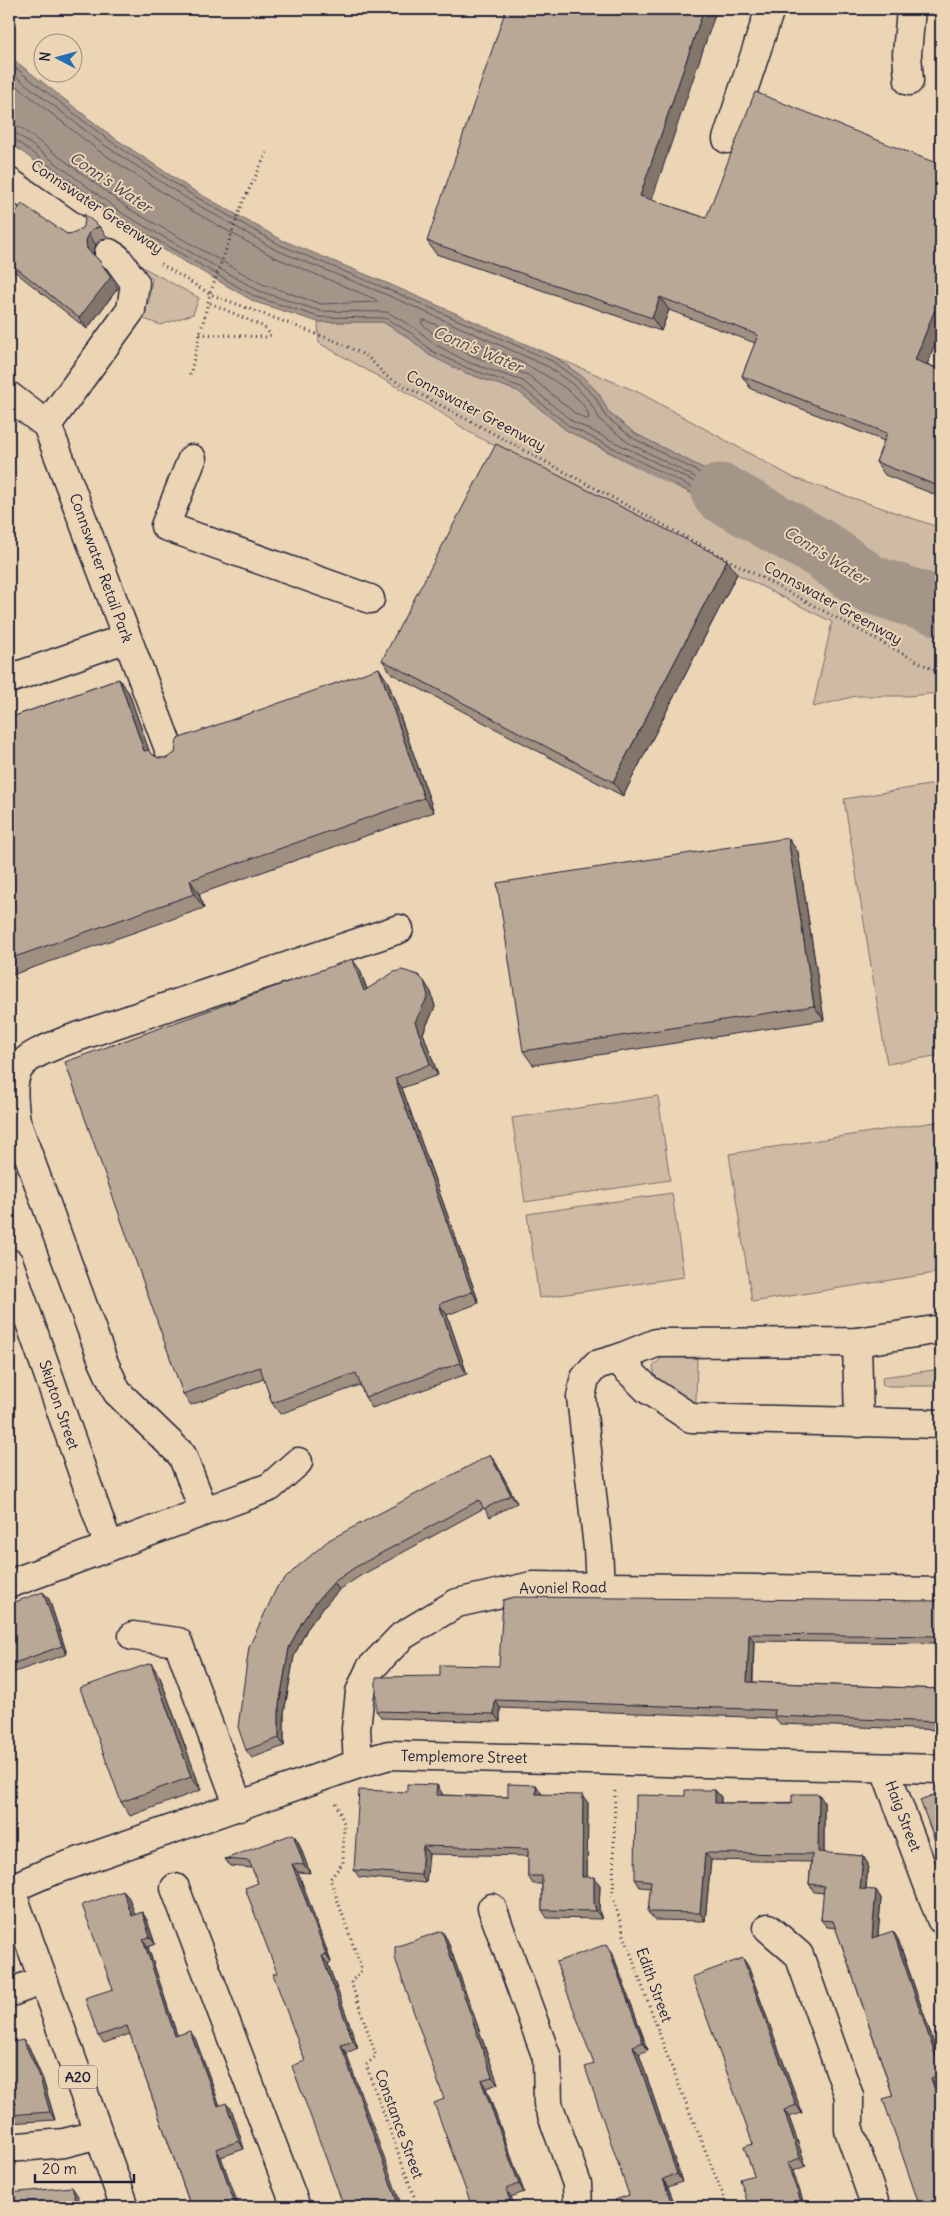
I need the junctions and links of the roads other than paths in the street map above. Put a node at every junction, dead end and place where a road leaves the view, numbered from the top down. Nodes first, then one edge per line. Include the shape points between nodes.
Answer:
1 (770, 9) edge
2 (911, 9) edge
3 (909, 81) dead end
4 (727, 139) dead end
5 (9, 182) edge
6 (77, 230) edge
7 (109, 253) dead end
8 (11, 401) edge
9 (48, 425) junction
10 (192, 459) dead end
11 (370, 599) dead end
12 (127, 638) junction
13 (9, 679) edge
14 (172, 757) edge
15 (399, 929) dead end
16 (9, 1263) edge
17 (941, 1329) edge
18 (857, 1342) junction
19 (617, 1359) junction
20 (859, 1423) junction
21 (941, 1424) edge
22 (298, 1462) dead end
23 (204, 1511) junction
24 (109, 1547) junction
25 (9, 1584) edge
26 (600, 1587) junction
27 (941, 1592) edge
28 (132, 1636) dead end
29 (358, 1764) junction
30 (885, 1769) junction
31 (941, 1769) edge
32 (239, 1807) junction
33 (9, 1887) edge
34 (175, 1888) dead end
35 (492, 1908) dead end
36 (941, 1920) edge
37 (768, 1928) dead end
38 (43, 1980) junction
39 (9, 1992) edge
40 (99, 2134) junction
41 (9, 2148) edge
42 (125, 2207) edge
43 (296, 2207) edge
44 (578, 2207) edge
45 (876, 2207) edge

1 - 4 street
2 - 3 street via 907,54
5 - 6 street
7 - 9 street via 117,258 135,283 131,310
8 - 9 street
9 - 12 street, Connswater Retail Park
10 - 11 street via 165,526
12 - 13 street
12 - 14 street, Connswater Retail Park
15 - 23 street via 68,1040 36,1053 17,1070 12,1091 16,1121 103,1360 117,1392 182,1455
16 - 24 street, Skipton Street
17 - 18 street
18 - 19 street via 656,1343
18 - 20 street
19 - 20 street via 647,1389 690,1418
19 - 26 street via 596,1365 585,1378 581,1397
20 - 21 street
22 - 23 street via 270,1487
23 - 24 street
24 - 25 street
26 - 27 street, Avoniel Road
26 - 29 street, Avoniel Road via 532,1586 497,1592 456,1603 402,1636 370,1669 360,1692 356,1730
28 - 32 street via 178,1642
29 - 30 street, Templemore Street via 389,1756
29 - 32 street, Templemore Street
30 - 31 street, Templemore Street
30 - 36 street, Haig Street
32 - 33 street, Templemore Street
33 - 38 street, A20
34 - 43 street
35 - 44 street via 547,2058 548,2104 577,2184
37 - 45 street via 799,1956 849,2096 849,2130
38 - 39 street
38 - 40 street, A20
40 - 41 street via 64,2143
40 - 42 street, A20

